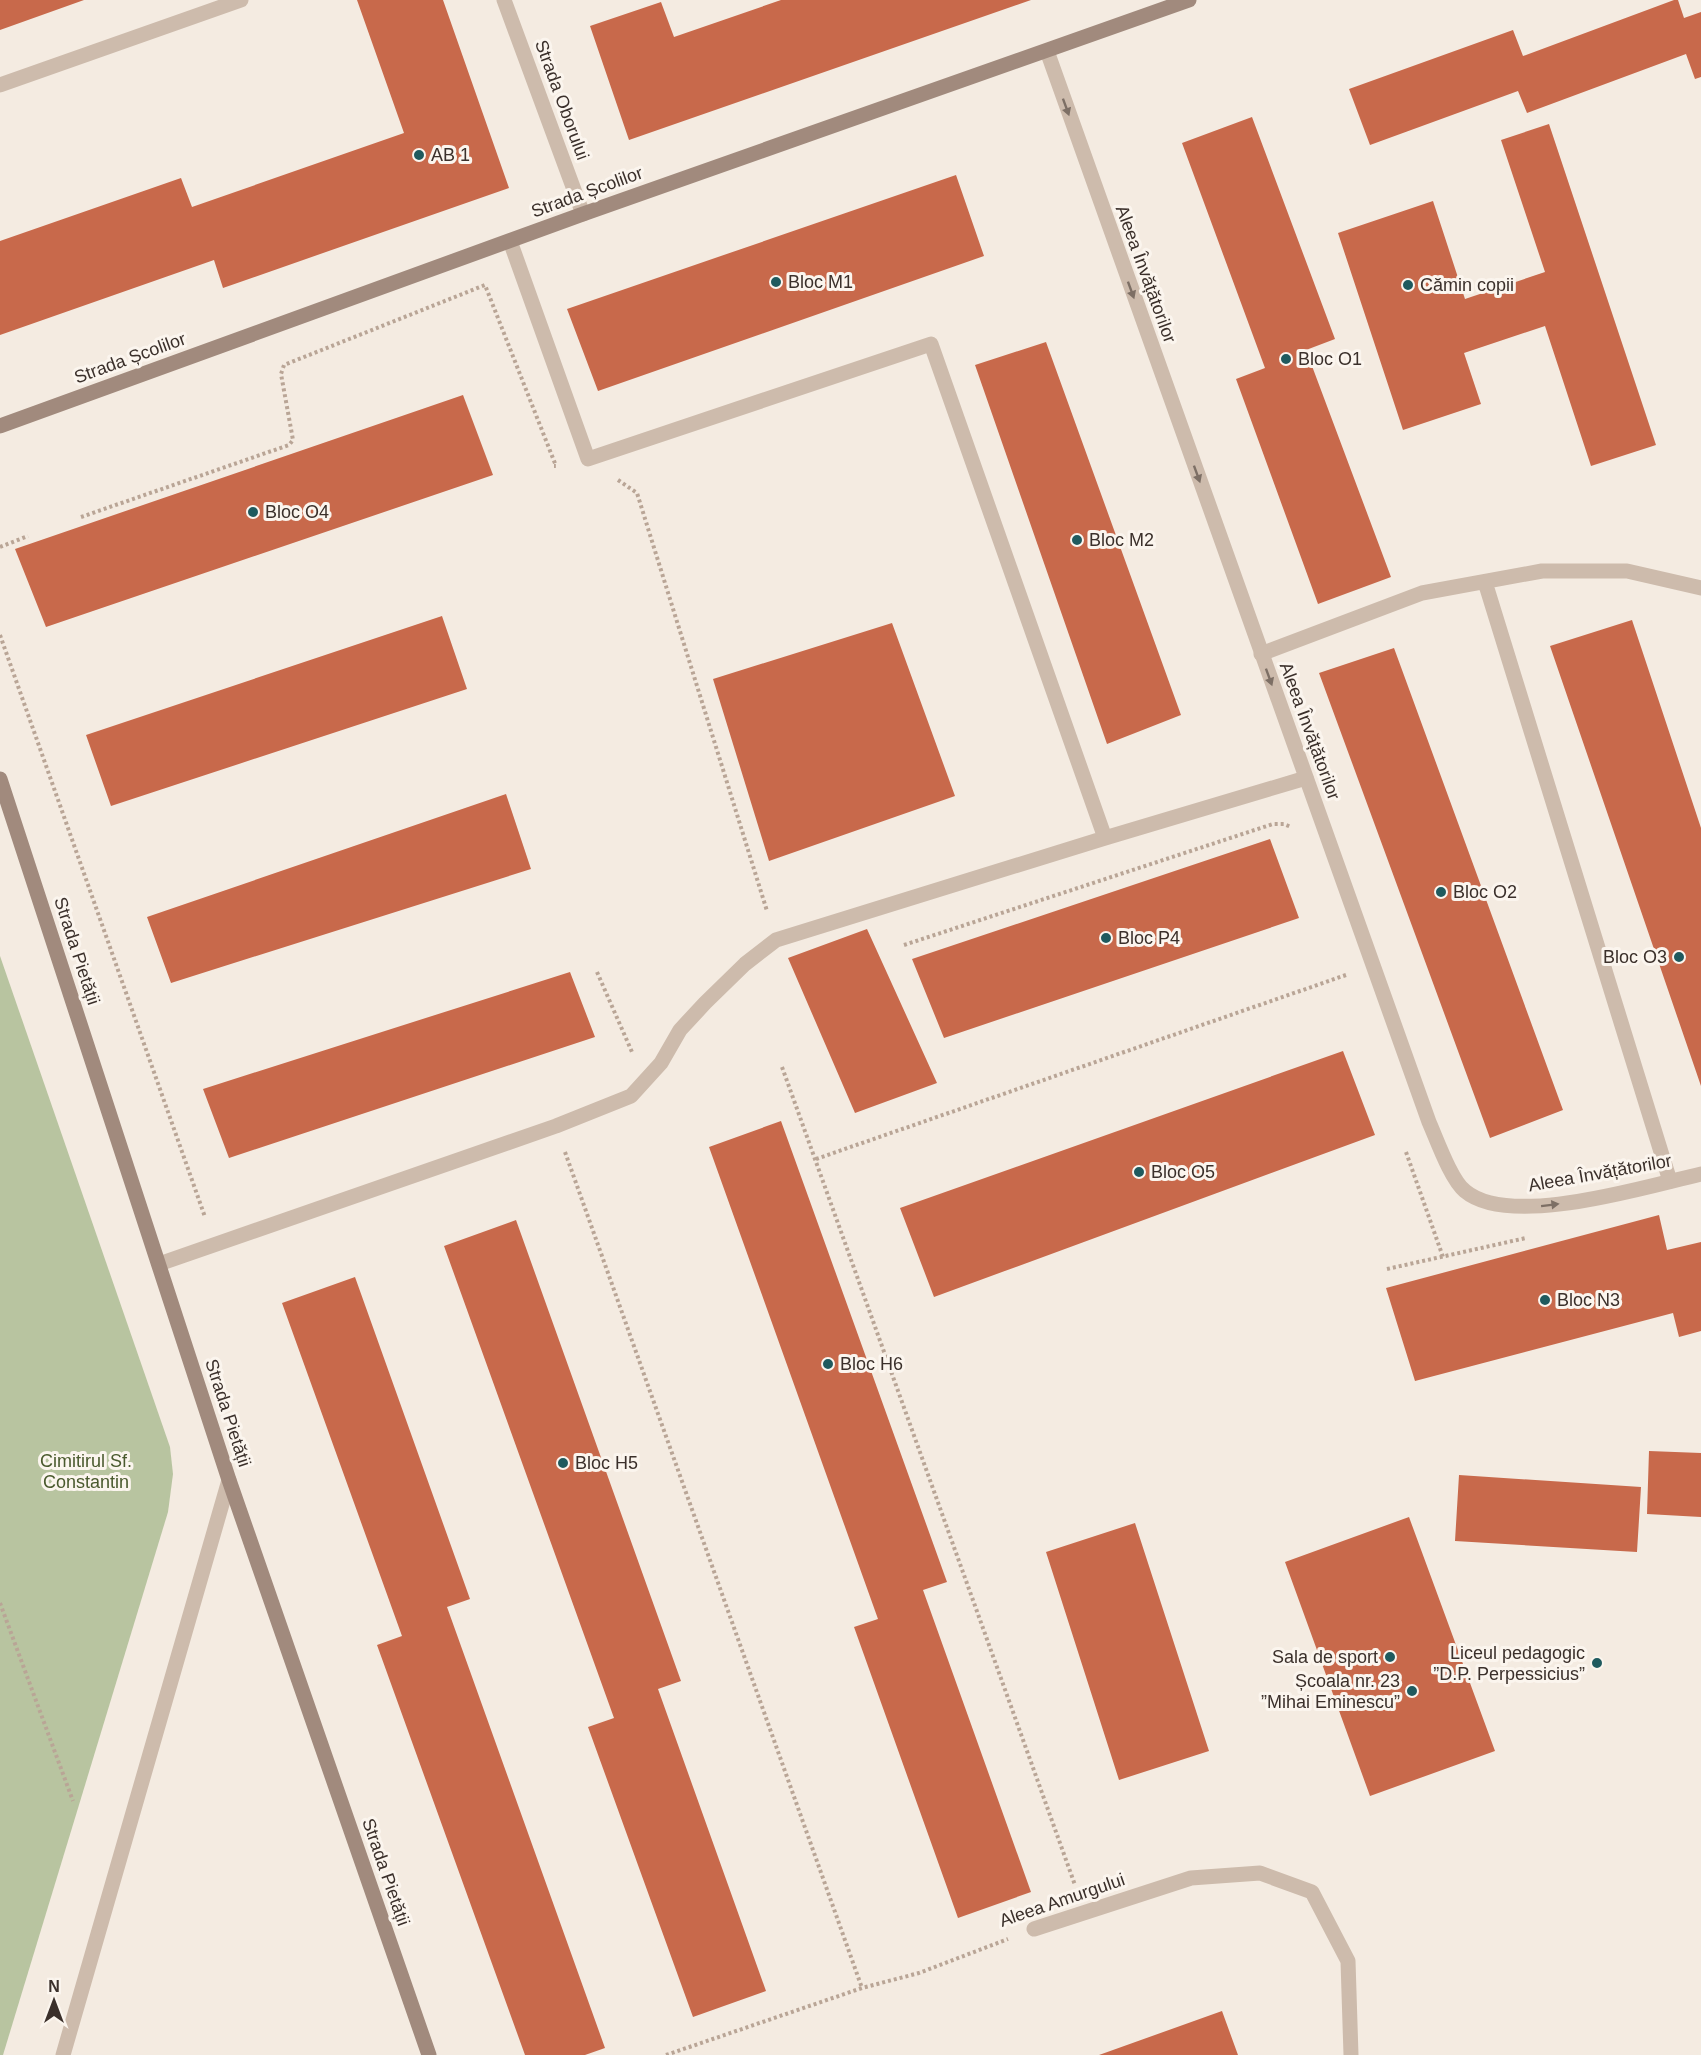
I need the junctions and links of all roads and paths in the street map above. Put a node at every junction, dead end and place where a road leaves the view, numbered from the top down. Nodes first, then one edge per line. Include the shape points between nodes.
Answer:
1 (241, 0) edge
2 (504, 0) edge
3 (1189, 0) edge
4 (1047, 51) junction
5 (0, 85) edge
6 (583, 214) junction
7 (510, 241) junction
8 (0, 426) edge
9 (588, 459) junction
10 (554, 466) dead end
11 (81, 517) dead end
12 (28, 536) dead end
13 (0, 547) edge
14 (1485, 582) junction
15 (1701, 588) edge
16 (0, 635) edge
17 (1261, 654) junction
18 (1306, 778) junction
19 (0, 779) edge
20 (1293, 828) dead end
21 (1105, 838) junction
22 (776, 940) junction
23 (904, 945) dead end
24 (1343, 964) dead end
25 (597, 972) dead end
26 (1346, 975) junction
27 (1350, 986) dead end
28 (632, 1061) dead end
29 (782, 1067) dead end
30 (556, 1126) junction
31 (1403, 1141) dead end
32 (816, 1159) junction
33 (1701, 1174) edge
34 (1670, 1181) junction
35 (213, 1222) dead end
36 (1443, 1257) dead end
37 (159, 1264) junction
38 (230, 1480) junction
39 (0, 1603) edge
40 (73, 1801) dead end
41 (1085, 1912) junction
42 (1034, 1929) joint
43 (862, 1988) junction
44 (63, 2055) edge
45 (429, 2055) edge
46 (666, 2055) edge
47 (1351, 2055) edge

1 - 5 street
2 - 6 street, Strada Oborului
3 - 4 street, Strada Școlilor
4 - 6 street, Strada Școlilor
4 -> 17 street, Aleea Învățătorilor
6 - 7 street, Strada Școlilor
7 - 8 street, Strada Școlilor
7 - 9 street
9 - 21 street via 931,344
9 - 22 path via 637,493
10 - 11 path via 485,285 287,362 281,374 293,435 289,445
12 - 13 path
14 - 15 street via 1542,571 1627,571
14 - 17 street via 1422,593
14 - 34 street
16 - 35 path via 202,1213
17 -> 18 street, Aleea Învățătorilor
18 - 21 street
18 -> 34 street, Aleea Învățătorilor via 1429,1122 1464,1191 1491,1204 1527,1208 1582,1201
19 - 37 street, Strada Pietății
20 - 23 path via 1273,824
21 - 22 street
22 - 30 street via 705,1003 631,1096
24 - 26 path
25 - 28 path via 633,1053
26 - 27 path
26 - 32 path
29 - 32 path
30 - 37 street
30 - 43 path
31 - 36 path
32 - 41 path
33 - 34 street, Aleea Învățătorilor
37 - 38 street, Strada Pietății
38 - 44 street
38 - 45 street, Strada Pietății
39 - 40 path
41 - 42 street, Aleea Amurgului
41 - 47 street, Aleea Amurgului via 1191,1878 1260,1874 1312,1892 1348,1961
42 - 43 path, Aleea Amurgului via 919,1973
43 - 46 path, Aleea Amurgului

